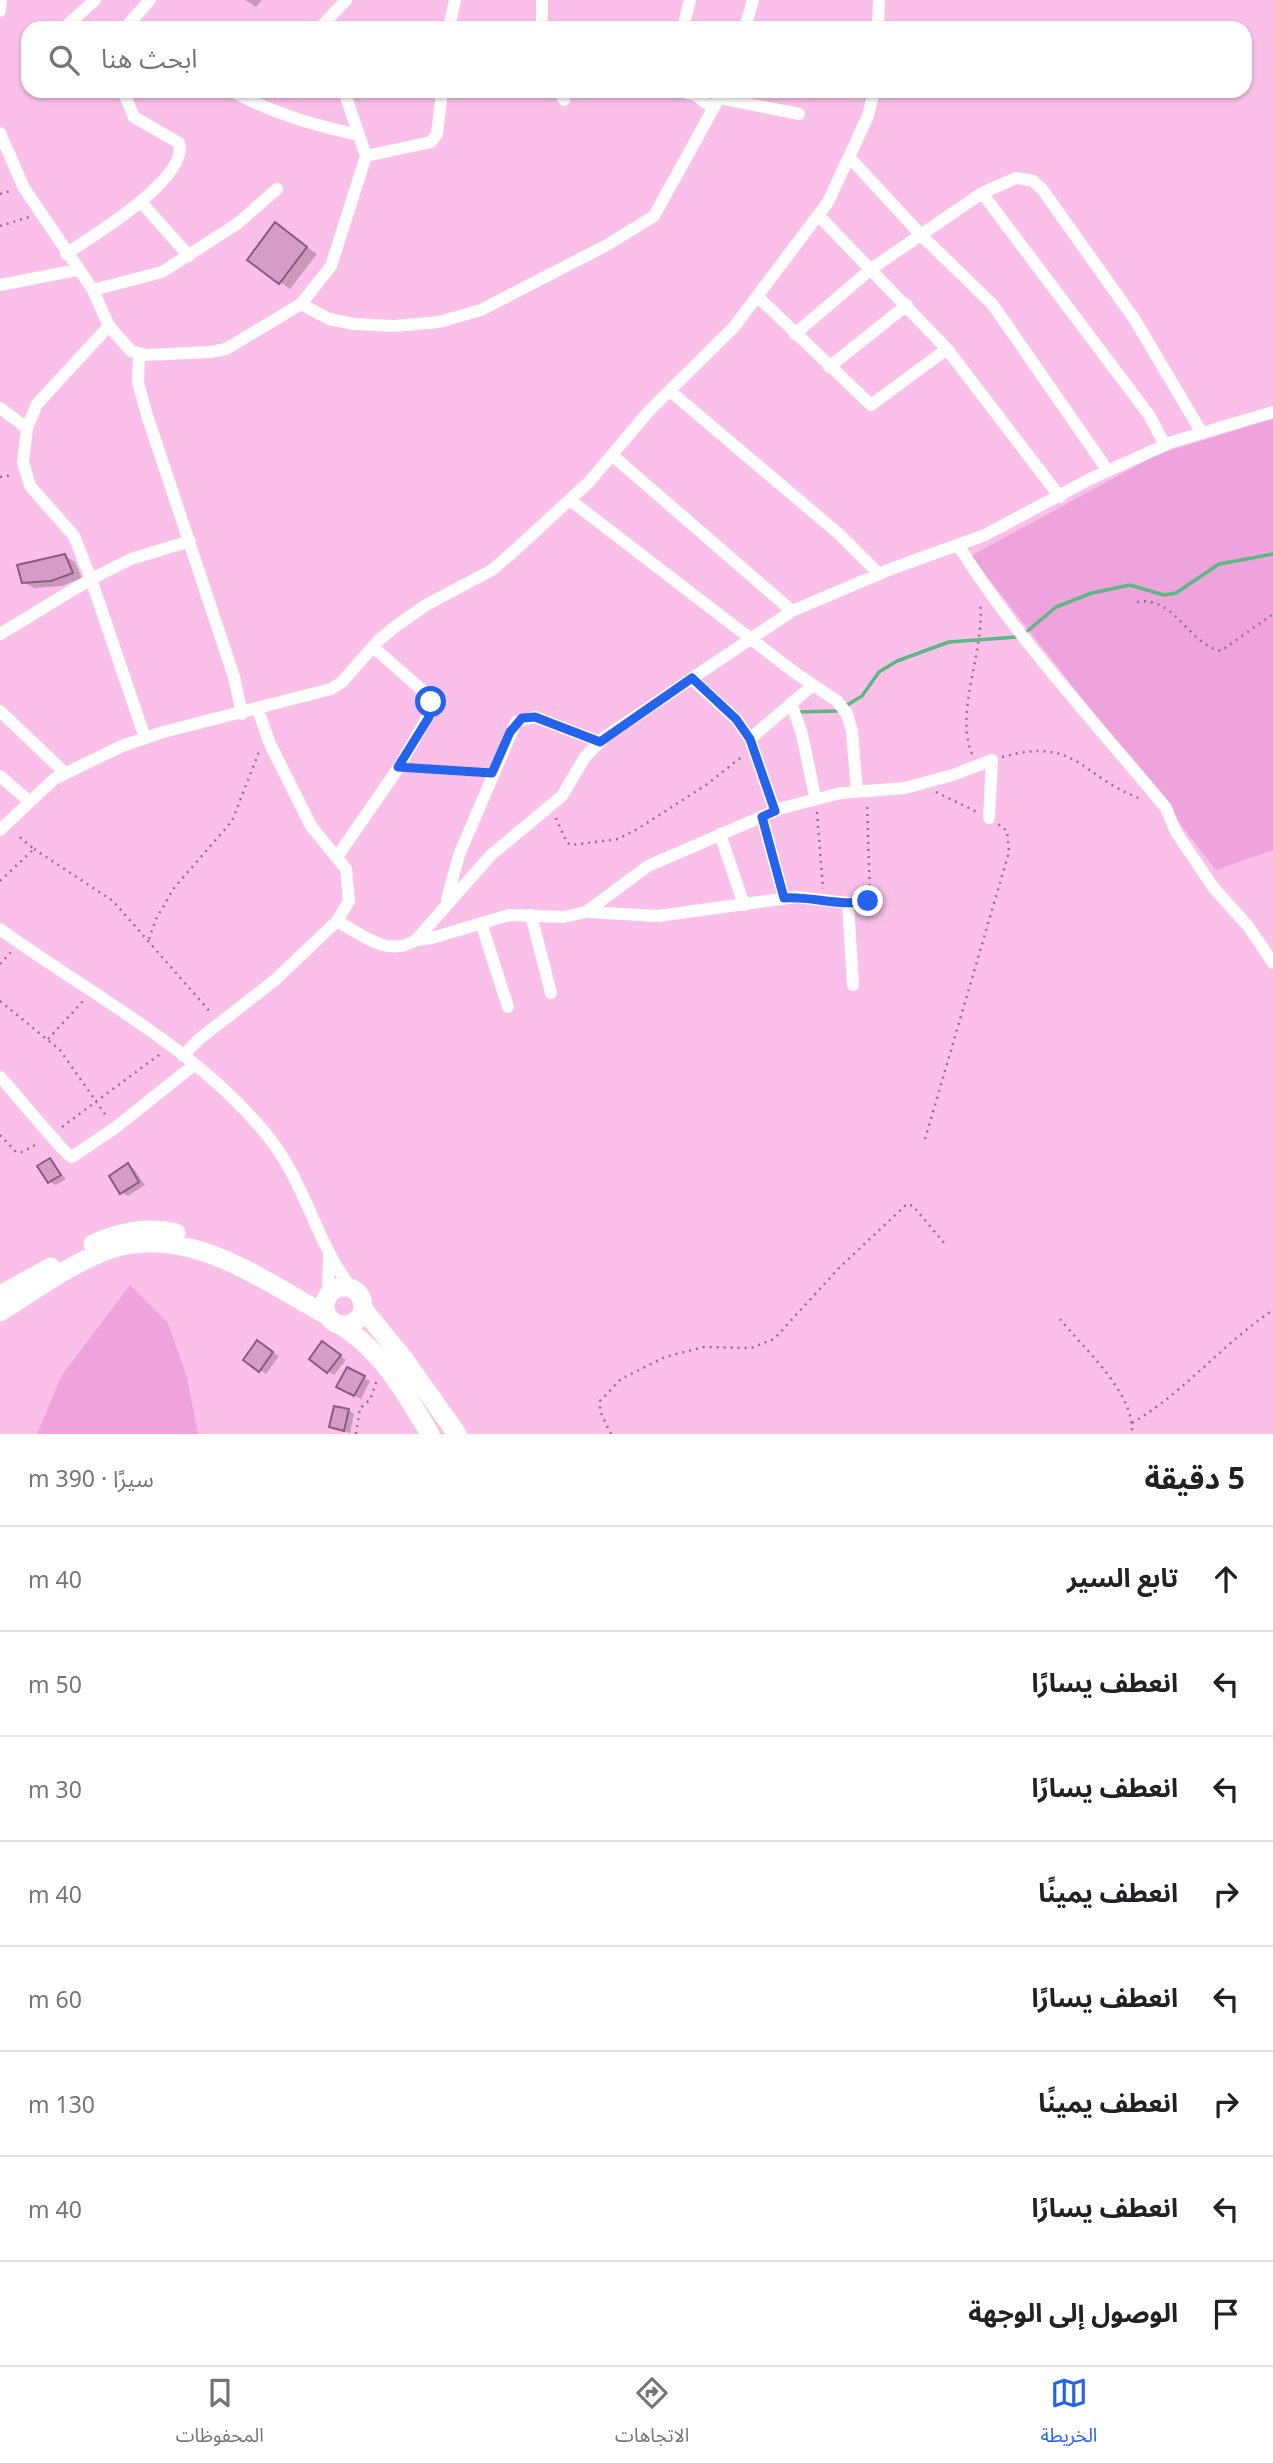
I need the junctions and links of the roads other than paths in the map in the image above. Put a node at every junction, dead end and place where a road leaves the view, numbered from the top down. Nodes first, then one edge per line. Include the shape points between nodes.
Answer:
1 (95, 0) edge
2 (150, 0) edge
3 (346, 0) edge
4 (455, 0) edge
5 (542, 0) edge
6 (690, 0) edge
7 (753, 0) edge
8 (879, 0) edge
9 (72, 21) edge
10 (131, 21) edge
11 (326, 21) edge
12 (450, 21) edge
13 (542, 21) edge
14 (685, 21) edge
15 (747, 21) edge
16 (878, 21) edge
17 (126, 98) edge
18 (247, 98) edge
19 (346, 98) edge
20 (441, 98) edge
21 (872, 98) edge
22 (718, 99) edge
23 (799, 114) dead end
24 (0, 132) edge
25 (359, 135) junction
26 (366, 156) junction
27 (850, 158) junction
28 (277, 189) dead end
29 (982, 193) junction
30 (141, 202) junction
31 (819, 216) junction
32 (921, 235) junction
33 (66, 254) junction
34 (190, 256) junction
35 (871, 269) junction
36 (77, 270) junction
37 (0, 285) edge
38 (93, 290) junction
39 (758, 297) junction
40 (301, 304) junction
41 (907, 306) junction
42 (109, 326) junction
43 (795, 334) junction
44 (947, 349) junction
45 (139, 354) junction
46 (829, 367) junction
47 (670, 391) junction
48 (0, 408) edge
49 (1273, 412) edge
50 (27, 428) junction
51 (1202, 433) junction
52 (1165, 445) junction
53 (613, 456) junction
54 (1108, 471) junction
55 (1059, 497) junction
56 (570, 500) junction
57 (190, 541) junction
58 (958, 545) junction
59 (878, 574) junction
60 (91, 579) junction
61 (792, 611) junction
62 (1, 632) edge
63 (750, 638) junction
64 (373, 647) junction
65 (692, 678) junction
66 (813, 685) junction
67 (790, 703) junction
68 (258, 710) junction
69 (0, 711) edge
70 (242, 714) junction
71 (145, 738) junction
72 (600, 742) junction
73 (751, 742) junction
74 (64, 772) junction
75 (0, 776) edge
76 (862, 792) junction
77 (816, 797) junction
78 (29, 801) junction
79 (775, 811) junction
80 (762, 817) junction
81 (989, 818) road end
82 (3, 827) edge
83 (720, 834) junction
84 (337, 857) junction
85 (784, 898) junction
86 (446, 903) junction
87 (744, 905) junction
88 (586, 912) junction
89 (530, 915) junction
90 (337, 921) junction
91 (481, 923) junction
92 (0, 929) edge
93 (416, 940) junction
94 (1273, 963) edge
95 (853, 985) dead end
96 (551, 993) dead end
97 (508, 1007) dead end
98 (183, 1056) junction
99 (194, 1065) junction
100 (0, 1077) edge
101 (329, 1253) junction
102 (351, 1289) junction
103 (0, 1295) edge
104 (363, 1309) junction
105 (330, 1310) junction
106 (0, 1312) edge
107 (430, 1434) edge
108 (457, 1434) edge

1 - 9 street
2 - 10 street
3 - 11 street
4 - 12 street
5 - 13 street
6 - 14 street
7 - 15 street
8 - 16 street
17 - 30 street via 134,117 177,140 181,149 158,186
18 - 25 street
19 - 25 street
20 - 26 street via 437,134 431,142
21 - 27 street
22 - 23 street
22 - 40 street via 653,216 481,310 394,326 329,319
24 - 33 street via 38,213
25 - 26 street
26 - 40 street via 331,266
27 - 31 street
27 - 32 street
28 - 34 street
29 - 32 street
29 - 51 street via 1016,178 1033,181 1042,189 1135,320
29 - 52 street via 1149,415
30 - 33 street
30 - 34 street
31 - 35 street
31 - 39 street
32 - 35 street
32 - 54 street via 993,305
33 - 36 street
34 - 38 street via 162,272
35 - 41 street
35 - 43 street
36 - 37 street
36 - 38 street
38 - 42 street
39 - 43 street
39 - 47 street
40 - 45 street via 226,349
41 - 44 street
41 - 46 street
42 - 45 street
42 - 50 street via 42,396
43 - 46 street
44 - 46 street via 874,405
44 - 55 street
45 - 57 street via 137,373 143,402
47 - 53 street
47 - 59 street via 839,534
48 - 50 street
49 - 51 street
50 - 60 street via 24,473 41,501 74,536
51 - 52 street
52 - 54 street
53 - 56 street
53 - 61 street
54 - 55 street
55 - 58 street
56 - 63 street
56 - 64 street via 492,570 426,605
57 - 60 street via 131,559
57 - 70 street
58 - 59 street
58 - 94 street via 982,582 1166,808 1176,832 1213,887
59 - 61 street
60 - 62 street
60 - 71 street
61 - 63 street
63 - 65 street
63 - 66 street
64 - 68 street via 331,689
64 - 84 street via 422,689 431,702 429,717
65 - 72 street
65 - 73 street via 736,719
66 - 67 street
66 - 76 street via 847,714
67 - 73 street
67 - 77 street
68 - 70 street
68 - 84 street via 311,826
69 - 74 street
70 - 71 street
71 - 74 street
72 - 86 street via 562,796 491,855
72 - 86 street via 535,717 522,718 510,732 492,773 459,855
73 - 79 street
74 - 78 street
75 - 78 street
76 - 77 street
76 - 81 street via 920,785 992,760
77 - 79 street
78 - 82 street
79 - 80 street
80 - 83 street
80 - 85 street
83 - 87 street
83 - 88 street via 648,866
84 - 90 street via 346,869 350,893
85 - 87 street
85 - 95 street via 848,903
86 - 93 street
87 - 88 street via 658,916
88 - 89 street via 564,917
89 - 91 street
89 - 96 street
90 - 93 street via 393,948
90 - 98 street
91 - 93 street
91 - 97 street
92 - 98 street
98 - 99 street
99 - 100 street via 72,1157
99 - 101 street via 270,1140 298,1186
101 - 102 street
101 - 105 street
102 - 104 street via 361,1297
102 - 105 street via 339,1288
103 - 105 street via 95,1242 149,1230 217,1246
104 - 105 street via 357,1321
104 - 108 street
105 - 106 street via 192,1246 162,1242 109,1250
105 - 107 street via 383,1362

